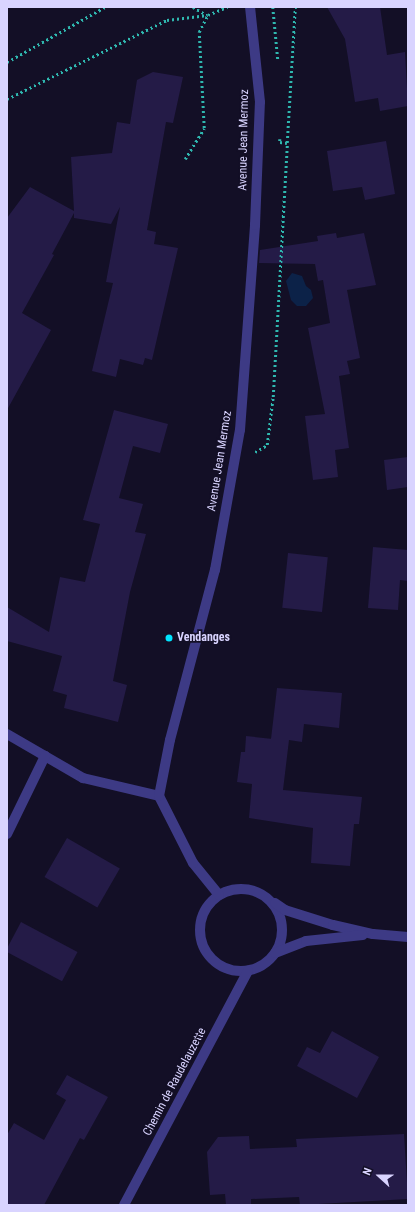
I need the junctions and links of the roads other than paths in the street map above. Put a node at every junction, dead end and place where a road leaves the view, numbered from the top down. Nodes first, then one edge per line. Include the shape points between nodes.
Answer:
1 (250, 7) edge
2 (7, 734) edge
3 (45, 756) junction
4 (159, 796) junction
5 (7, 834) edge
6 (219, 895) junction
7 (263, 895) junction
8 (373, 934) junction
9 (408, 937) edge
10 (275, 953) junction
11 (248, 971) junction
12 (124, 1205) edge

1 - 4 street, Avenue Jean Mermoz via 260,102 255,225 240,430 215,570 170,740
2 - 3 street
3 - 4 street via 82,778
3 - 5 street
4 - 6 street via 193,863
6 - 7 street via 234,889 249,889
6 - 11 street via 202,917 200,931 203,945 210,957 221,966 234,971
7 - 8 street via 285,910 306,918
7 - 10 street via 276,906 282,921 282,938
8 - 9 street
8 - 10 street via 306,941
10 - 11 street via 264,965
11 - 12 street, Chemin de Raudelauzette

